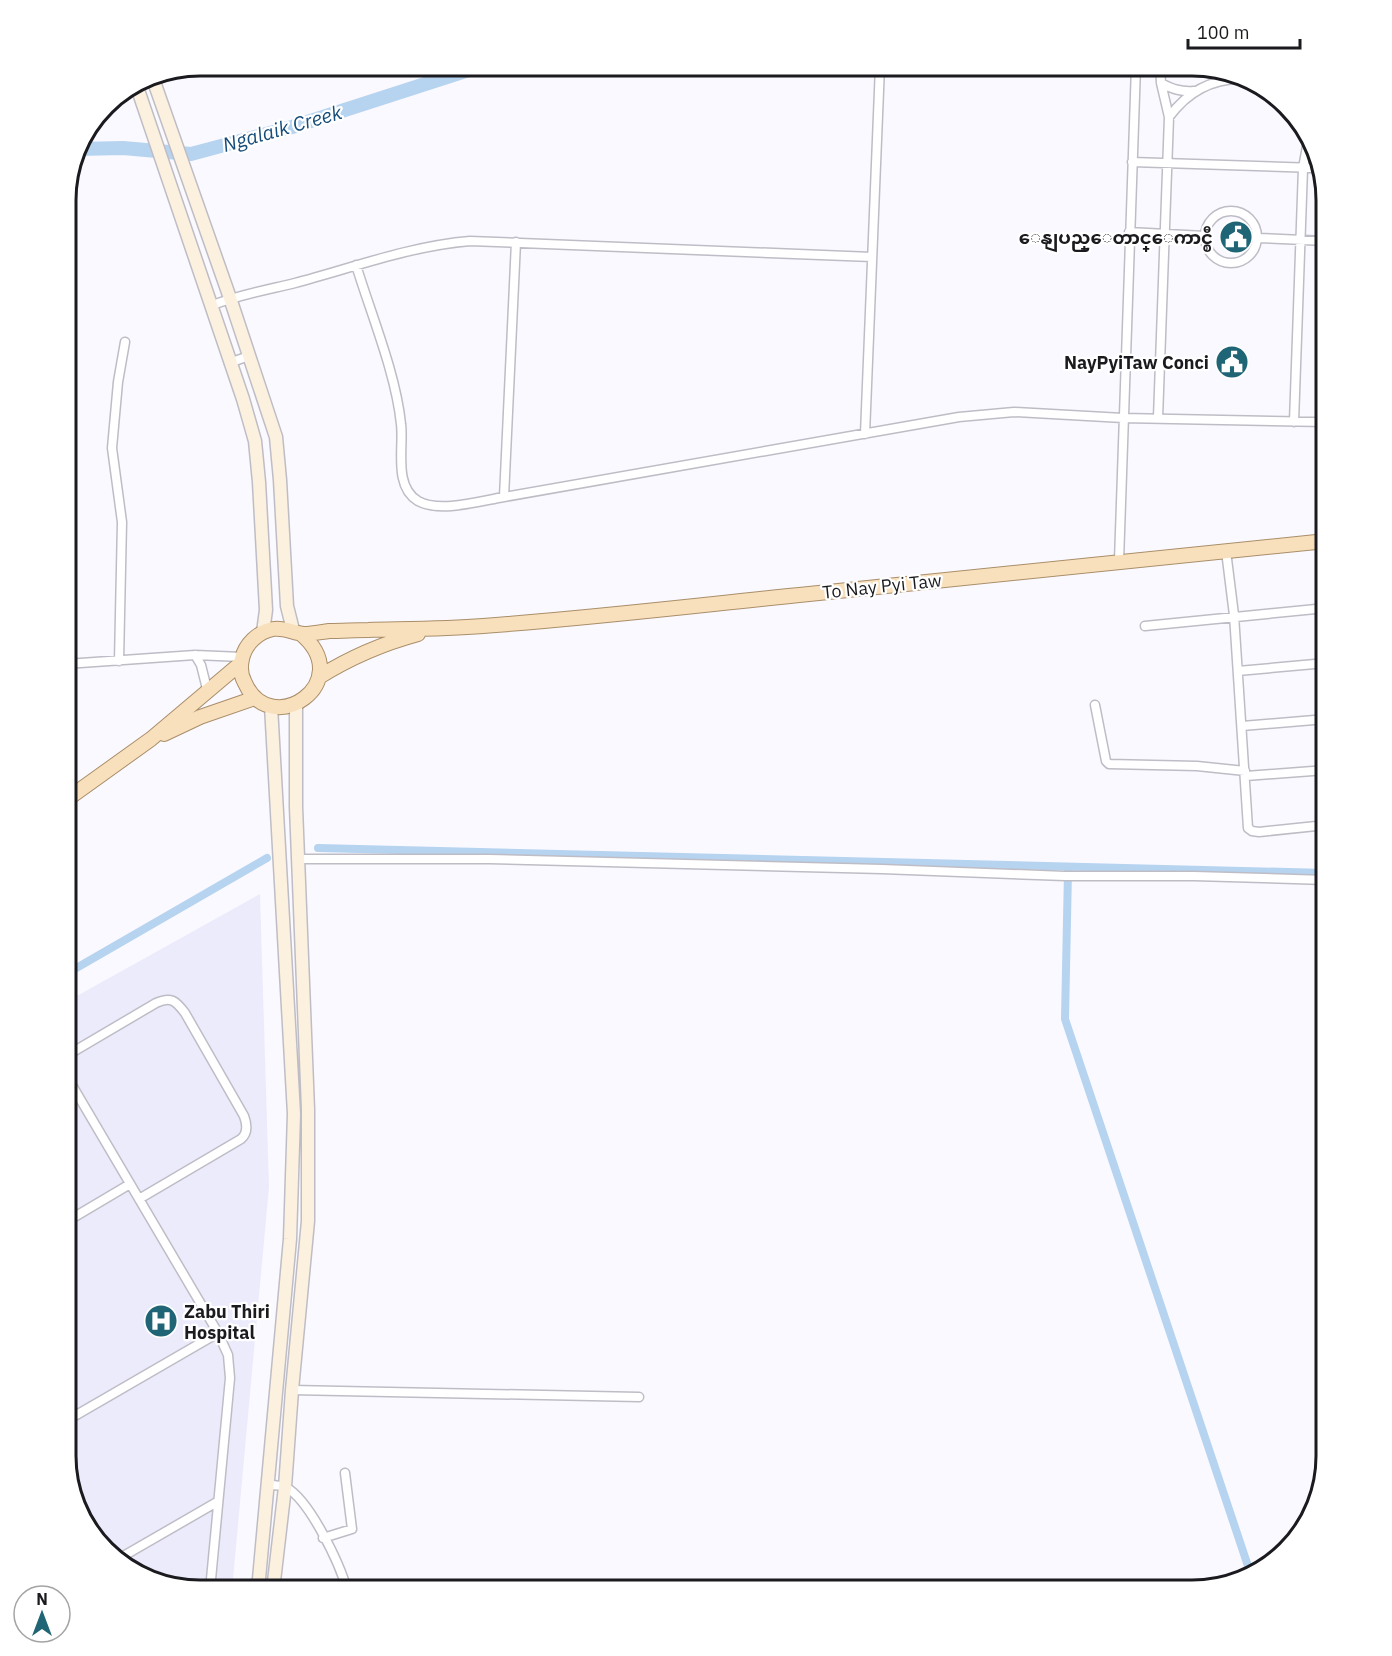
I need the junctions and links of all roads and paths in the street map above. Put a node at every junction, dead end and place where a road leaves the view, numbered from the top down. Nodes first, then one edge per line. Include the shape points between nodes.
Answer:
1 (880, 77) edge
2 (1136, 77) edge
3 (1161, 77) edge
4 (1222, 81) edge
5 (1161, 83) junction
6 (155, 85) edge
7 (1194, 91) junction
8 (139, 92) edge
9 (1169, 117) junction
10 (1306, 153) edge
11 (1132, 162) junction
12 (1168, 162) junction
13 (1303, 168) junction
14 (1311, 168) edge
15 (1129, 232) junction
16 (1165, 234) junction
17 (1205, 236) junction
18 (1258, 238) junction
19 (1300, 240) junction
20 (1316, 241) edge
21 (516, 242) junction
22 (872, 257) junction
23 (356, 265) junction
24 (230, 298) junction
25 (210, 306) junction
26 (125, 342) dead end
27 (249, 356) junction
28 (229, 363) junction
29 (1124, 418) junction
30 (1158, 418) junction
31 (1294, 422) junction
32 (1316, 422) edge
33 (865, 434) junction
34 (504, 497) junction
35 (1316, 542) edge
36 (1226, 551) junction
37 (1119, 561) junction
38 (1316, 609) edge
39 (1234, 615) junction
40 (1145, 626) dead end
41 (437, 630) junction
42 (263, 632) junction
43 (297, 632) junction
44 (195, 655) junction
45 (241, 660) junction
46 (119, 661) junction
47 (77, 663) edge
48 (1316, 664) edge
49 (1238, 671) junction
50 (319, 676) junction
51 (207, 689) junction
52 (255, 698) junction
53 (296, 704) junction
54 (1095, 705) dead end
55 (270, 706) junction
56 (1316, 720) edge
57 (1242, 726) junction
58 (151, 740) junction
59 (1316, 770) edge
60 (1246, 773) junction
61 (77, 793) edge
62 (1316, 826) edge
63 (298, 859) junction
64 (1316, 880) edge
65 (77, 1050) edge
66 (77, 1094) edge
67 (130, 1184) junction
68 (139, 1199) junction
69 (77, 1215) edge
70 (218, 1333) junction
71 (292, 1390) junction
72 (639, 1397) dead end
73 (77, 1416) edge
74 (345, 1473) dead end
75 (268, 1485) junction
76 (285, 1486) junction
77 (217, 1502) junction
78 (324, 1538) junction
79 (126, 1555) edge
80 (211, 1580) edge
81 (259, 1580) edge
82 (274, 1580) edge
83 (343, 1580) edge

1 - 22 street
2 - 11 street
3 - 5 street
4 - 7 street
5 - 7 street via 1184,92
5 - 9 street
6 - 24 main road
7 - 9 street
8 - 25 main road
9 - 12 street
10 - 13 street
11 - 12 street
11 - 15 street
12 - 13 street
12 - 16 street
13 - 14 street
13 - 19 street
15 - 16 street
15 - 29 street
16 - 17 street
16 - 30 street
17 - 18 street via 1210,253 1233,263 1250,256
17 - 18 street via 1218,214 1237,211 1252,221
18 - 19 street
19 - 20 street
19 - 31 street
21 - 22 street
21 - 23 street via 446,243
21 - 34 street
22 - 33 street
23 - 24 street
23 - 34 street via 398,398 403,477 408,491 417,500 443,506
24 - 25 street
24 - 27 main road
25 - 28 main road
26 - 46 street via 112,448 122,522
27 - 28 street
27 - 43 main road via 276,437 287,606
28 - 42 main road via 255,441 266,610
29 - 30 street
29 - 33 street via 1014,412 959,417
29 - 37 street
30 - 31 street
31 - 32 street
33 - 34 street
35 - 36 main road, To Nay Pyi Taw
36 - 37 main road, To Nay Pyi Taw
36 - 39 street
37 - 41 main road, To Nay Pyi Taw via 566,620
38 - 39 street
39 - 40 street
39 - 49 street
41 - 43 main road
41 - 50 main road via 370,649
42 - 43 main road via 283,628
42 - 45 main road via 249,644
43 - 50 main road via 317,652
44 - 45 street
44 - 46 street
44 - 51 street
45 - 51 main road
45 - 52 main road via 242,677
46 - 47 street
48 - 49 street
49 - 57 street
50 - 53 main road via 311,693
51 - 58 main road
52 - 55 main road
52 - 58 main road
53 - 55 main road
53 - 63 main road
54 - 60 street via 1109,764 1197,766
55 - 75 main road via 294,1114 290,1239
56 - 57 street
57 - 60 street
58 - 61 main road
59 - 60 street
60 - 62 street via 1249,830
63 - 64 street via 501,860
63 - 71 main road via 308,1109 308,1221
65 - 68 street via 156,1003 171,999 185,1013 244,1116 246,1132 241,1139
66 - 67 street
67 - 68 street
67 - 69 street
68 - 70 street
70 - 73 street
70 - 77 street via 228,1354 230,1370
71 - 72 street
71 - 76 main road
74 - 78 street via 352,1529
75 - 76 street
75 - 81 main road
76 - 78 street via 304,1505
76 - 82 main road
77 - 79 street
77 - 80 street
78 - 83 street

